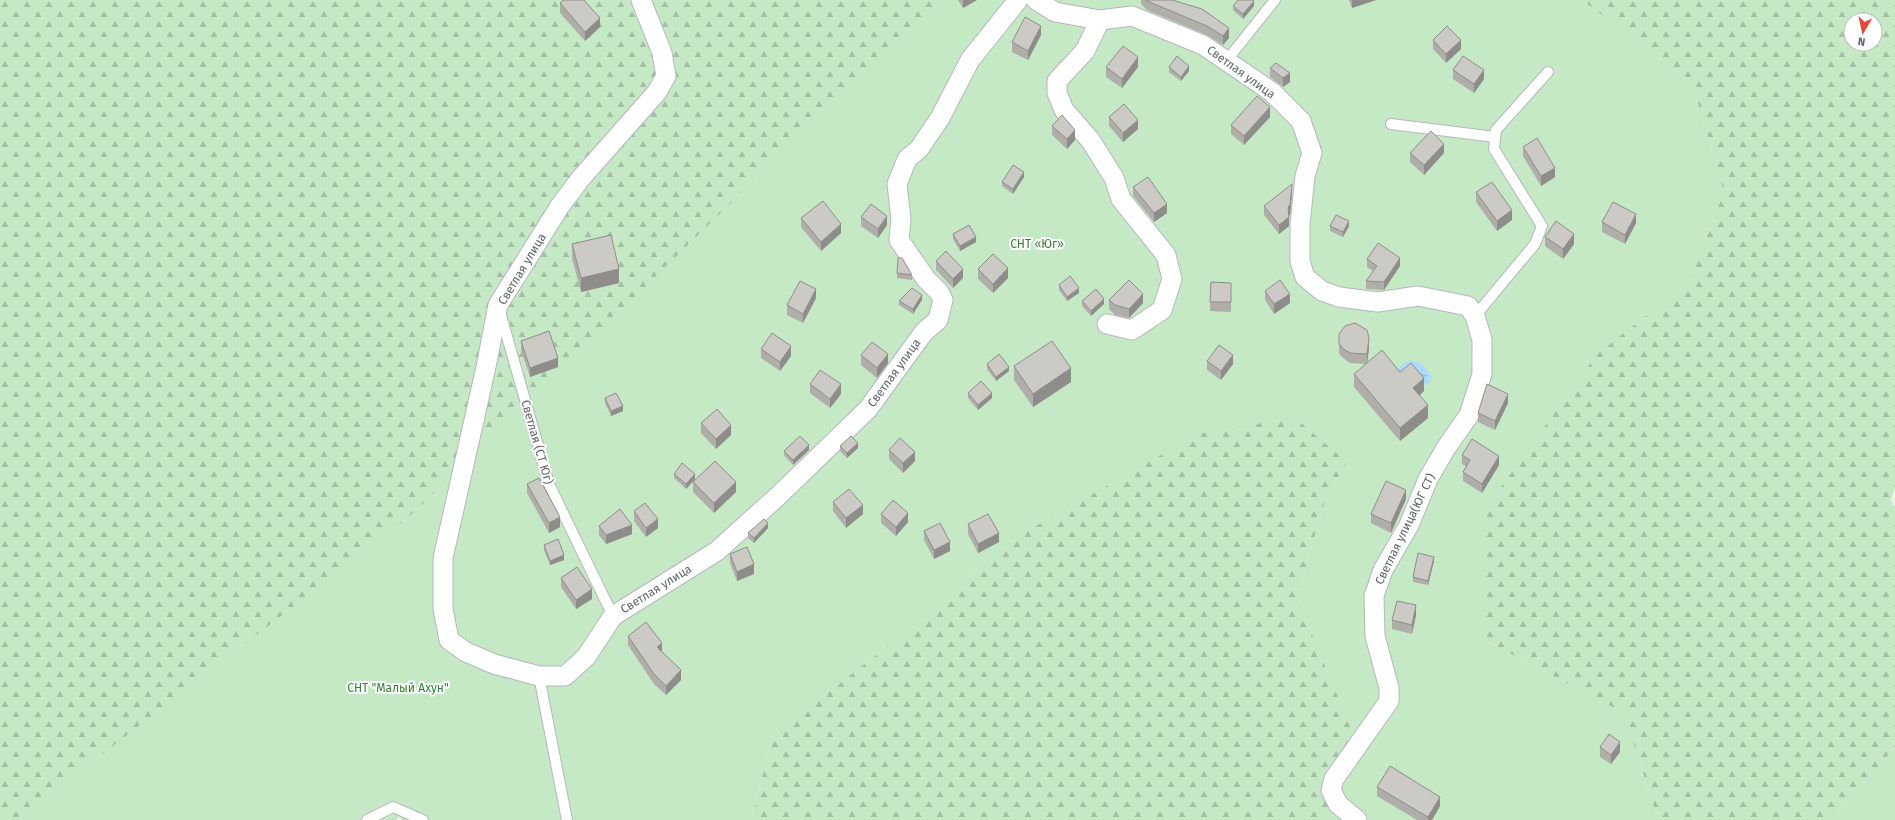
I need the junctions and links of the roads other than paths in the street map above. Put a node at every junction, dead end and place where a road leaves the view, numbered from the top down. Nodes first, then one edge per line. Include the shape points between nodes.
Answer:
1 (641, 0) edge
2 (1018, 0) edge
3 (1036, 0) edge
4 (1275, 0) edge
5 (1100, 20) junction
6 (1226, 60) junction
7 (1548, 72) dead end
8 (1391, 124) dead end
9 (1495, 137) junction
10 (498, 305) junction
11 (1475, 316) junction
12 (1107, 324) dead end
13 (613, 616) junction
14 (539, 676) junction
15 (367, 820) edge
16 (423, 820) edge
17 (567, 820) edge
18 (1357, 820) edge

1 - 10 street, Светлая улица via 662,53 666,76 657,92 581,178 560,206
2 - 13 street, Светлая улица via 970,60 940,118 919,149 907,159 897,184 901,219 899,240 943,300 938,320 924,332 868,409 778,496 717,551
3 - 5 street, Светлая улица via 1055,12
4 - 6 lane
5 - 6 street, Светлая улица via 1132,16 1203,45
5 - 12 street via 1085,51 1057,81 1057,93 1064,110 1091,141 1114,178 1122,199 1166,255 1172,279 1162,310 1132,330
6 - 11 street, Светлая улица via 1272,92 1301,122 1312,153 1305,176 1300,224 1300,261 1305,277 1322,291 1339,297 1378,302 1418,296 1468,306
7 - 9 lane via 1496,130
8 - 9 lane
9 - 11 lane via 1494,149 1542,226 1535,244
10 - 13 lane, Светлая (СТ Юг) via 549,484
10 - 14 street, Светлая улица via 443,558 443,609 449,640 466,652 494,664
11 - 18 street, Светлая улица(ЮГ СТ) via 1482,340 1482,374 1469,415 1428,479 1409,525 1383,570 1374,596 1374,636 1389,688 1389,701 1334,779 1331,790 1338,804
13 - 14 street, Светлая улица via 586,657 565,676
14 - 17 lane
15 - 16 lane via 393,807

